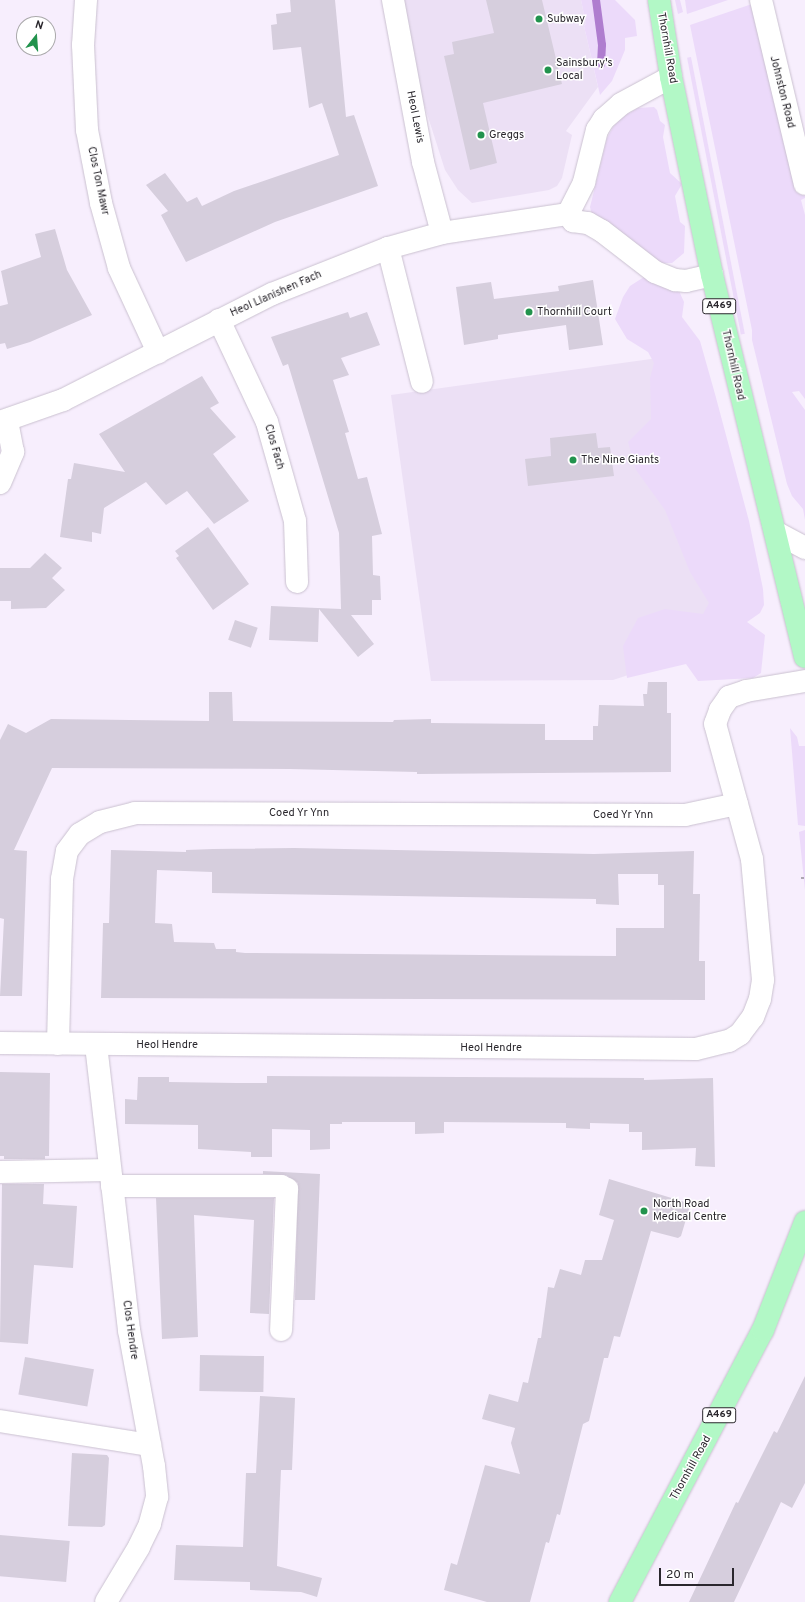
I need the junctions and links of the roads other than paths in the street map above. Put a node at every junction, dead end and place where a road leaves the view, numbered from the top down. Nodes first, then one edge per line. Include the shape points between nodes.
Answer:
1 (86, 0) edge
2 (393, 0) edge
3 (659, 0) edge
4 (761, 0) edge
5 (671, 77) junction
6 (805, 184) edge
7 (568, 214) junction
8 (442, 233) junction
9 (388, 248) junction
10 (712, 275) junction
11 (219, 320) junction
12 (158, 352) junction
13 (422, 382) dead end
14 (4, 421) edge
15 (0, 483) edge
16 (777, 533) junction
17 (805, 548) edge
18 (297, 582) dead end
19 (805, 657) edge
20 (805, 681) edge
21 (737, 804) junction
22 (0, 1043) edge
23 (58, 1044) junction
24 (96, 1045) junction
25 (0, 1172) edge
26 (111, 1178) junction
27 (805, 1222) edge
28 (281, 1330) dead end
29 (0, 1421) edge
30 (150, 1444) junction
31 (106, 1602) edge
32 (620, 1602) edge

1 - 12 street, Clos Ton Mawr via 83,45 87,130 101,203 119,268
2 - 8 street, Heol Lewis via 423,162
3 - 5 main road, Thornhill Road / A469
4 - 6 street, Johnston Road
5 - 7 street via 621,104 604,120 597,130 584,182
5 - 10 main road, Thornhill Road / A469
7 - 8 street, Heol Llanishen Fach
7 - 10 street via 573,221 588,222 602,231 655,272 675,280 686,281
8 - 9 street, Heol Llanishen Fach
9 - 11 street, Heol Llanishen Fach via 272,294
9 - 13 street
10 - 16 main road, Thornhill Road / A469 via 746,421
11 - 12 street, Heol Llanishen Fach
11 - 18 street, Clos Fach via 267,422 295,521
12 - 14 street, Heol Llanishen Fach via 63,400
14 - 15 street via 13,452
16 - 17 street
16 - 19 main road, Thornhill Road / A469
20 - 21 street, Heol Hendre via 746,691 728,697 720,710 715,724 717,736
21 - 23 street, Coed Yr Ynn via 685,815 135,813 100,822 80,834 67,851 62,879
21 - 24 street, Heol Hendre via 752,859 763,980 760,999 753,1017 740,1034 729,1041 696,1049
22 - 23 street, Heol Hendre
23 - 24 street, Heol Hendre
24 - 26 street, Clos Hendre
25 - 26 street
26 - 28 street via 281,1186 287,1189
26 - 30 street, Clos Hendre via 129,1330
27 - 32 main road, Thornhill Road / A469 via 763,1330
29 - 30 street
30 - 31 street, Clos Hendre via 157,1497 150,1524

